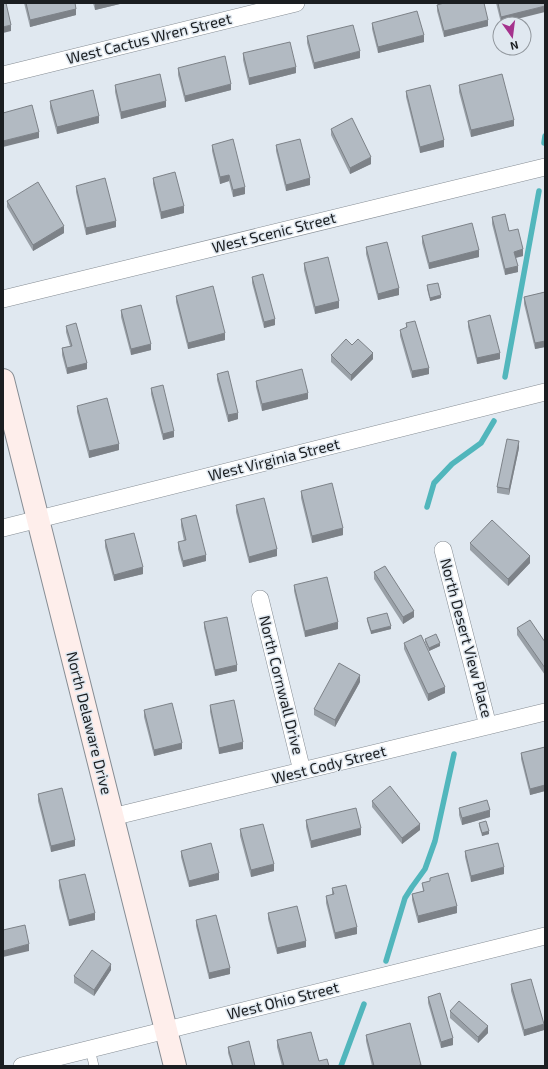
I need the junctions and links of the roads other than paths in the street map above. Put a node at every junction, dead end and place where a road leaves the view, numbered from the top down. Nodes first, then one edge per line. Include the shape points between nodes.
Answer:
1 (296, 3) edge
2 (3, 74) edge
3 (545, 167) edge
4 (3, 299) edge
5 (3, 380) edge
6 (545, 392) edge
7 (39, 519) junction
8 (3, 528) edge
9 (443, 550) dead end
10 (260, 599) dead end
11 (545, 712) edge
12 (488, 726) junction
13 (302, 771) junction
14 (112, 818) junction
15 (545, 936) edge
16 (166, 1030) junction
17 (90, 1049) junction
18 (22, 1066) edge
19 (94, 1066) edge
20 (175, 1066) edge

1 - 2 street, West Cactus Wren Street
3 - 4 street, West Scenic Street
5 - 7 street, North Delaware Drive
6 - 7 street, West Virginia Street
7 - 8 street, West Virginia Street
7 - 14 street, North Delaware Drive
9 - 12 street, North Desert View Place
10 - 13 street, North Cornwall Drive
11 - 12 street, West Cody Street
12 - 13 street, West Cody Street
13 - 14 street, West Cody Street
14 - 16 street, North Delaware Drive
15 - 16 street, West Ohio Street
16 - 17 street, West Ohio Street
16 - 20 street, North Delaware Drive
17 - 18 street, West Ohio Street
17 - 19 lane

